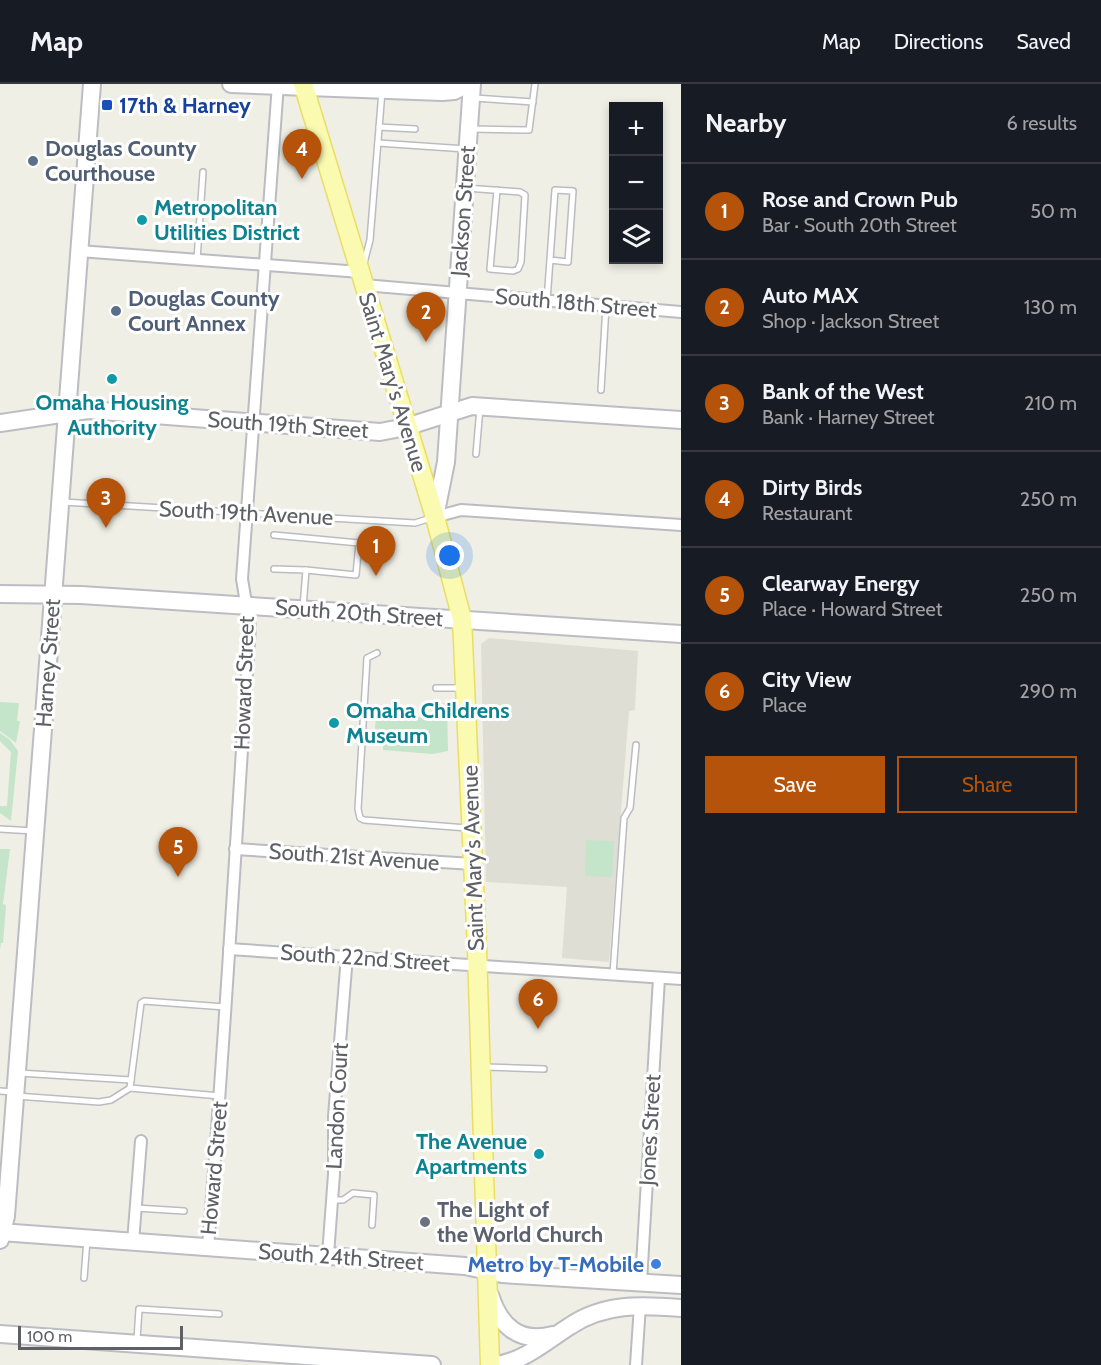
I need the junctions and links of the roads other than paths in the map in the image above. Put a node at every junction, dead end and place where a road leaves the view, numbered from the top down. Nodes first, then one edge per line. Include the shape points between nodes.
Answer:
1 (92, 84) edge
2 (231, 84) edge
3 (534, 84) edge
4 (278, 85) edge
5 (303, 85) edge
6 (470, 88) edge
7 (382, 89) junction
8 (533, 102) junction
9 (380, 127) junction
10 (415, 129) dead end
11 (468, 129) junction
12 (378, 143) junction
13 (467, 149) junction
14 (203, 172) dead end
15 (464, 188) junction
16 (496, 190) junction
17 (79, 251) junction
18 (197, 260) junction
19 (550, 260) junction
20 (264, 265) junction
21 (362, 279) junction
22 (458, 292) junction
23 (547, 301) junction
24 (606, 306) junction
25 (681, 312) edge
26 (601, 390) dead end
27 (480, 407) junction
28 (67, 412) junction
29 (449, 413) junction
30 (681, 420) edge
31 (252, 422) junction
32 (0, 423) edge
33 (406, 427) junction
34 (476, 454) dead end
35 (60, 502) junction
36 (246, 513) junction
37 (435, 517) junction
38 (681, 525) edge
39 (274, 535) dead end
40 (274, 568) dead end
41 (306, 570) junction
42 (0, 594) edge
43 (54, 595) junction
44 (248, 606) junction
45 (303, 609) junction
46 (462, 619) junction
47 (681, 634) edge
48 (377, 653) dead end
49 (436, 687) dead end
50 (466, 688) junction
51 (636, 745) dead end
52 (0, 828) edge
53 (472, 829) junction
54 (35, 831) junction
55 (235, 849) junction
56 (473, 864) junction
57 (229, 949) junction
58 (347, 956) junction
59 (477, 965) junction
60 (613, 975) junction
61 (659, 978) junction
62 (681, 979) edge
63 (227, 1007) junction
64 (480, 1066) junction
65 (544, 1069) dead end
66 (17, 1073) junction
67 (131, 1080) junction
68 (130, 1088) junction
69 (10, 1093) edge
70 (220, 1096) junction
71 (141, 1141) dead end
72 (332, 1200) junction
73 (136, 1208) junction
74 (184, 1211) dead end
75 (372, 1225) dead end
76 (1, 1235) edge
77 (87, 1239) junction
78 (133, 1242) junction
79 (208, 1247) junction
80 (328, 1256) junction
81 (486, 1270) junction
82 (84, 1278) dead end
83 (641, 1282) junction
84 (681, 1285) edge
85 (487, 1289) junction
86 (640, 1305) junction
87 (681, 1308) edge
88 (219, 1314) dead end
89 (559, 1333) junction
90 (0, 1334) edge
91 (136, 1342) junction
92 (432, 1365) edge
93 (490, 1365) edge
94 (497, 1365) edge
95 (636, 1365) edge

1 - 17 main road, Harney Street
2 - 4 main road
3 - 8 lane
4 - 5 main road
4 - 20 street, Howard Street
5 - 7 main road
5 - 21 main road, Saint Mary's Avenue
6 - 7 main road via 445,92
6 - 8 lane
6 - 11 main road, Jackson Street
7 - 9 lane
8 - 11 lane via 529,130
9 - 10 lane
9 - 12 lane
11 - 13 main road, Jackson Street
12 - 13 lane
12 - 21 lane via 370,240
13 - 15 main road, Jackson Street
14 - 18 lane
15 - 16 lane
15 - 22 main road, Jackson Street
16 - 16 lane via 520,192 526,200 520,262 513,272 490,269
17 - 18 street, South 18th Street
17 - 28 main road, Harney Street
18 - 20 street, South 18th Street
19 - 19 lane via 555,190 573,191 568,262
19 - 23 lane
20 - 21 street, South 18th Street
20 - 31 street, Howard Street
21 - 22 street, South 18th Street
21 - 33 main road, Saint Mary's Avenue
22 - 23 street, South 18th Street
22 - 29 main road, Jackson Street
23 - 24 street, South 18th Street
24 - 25 street, South 18th Street
24 - 26 lane
27 - 29 main road, South 19th Street
27 - 30 main road, South 19th Street
27 - 34 lane
28 - 31 main road, South 19th Street via 88,410
28 - 32 main road, South 19th Street
28 - 35 main road, Harney Street
29 - 33 main road, South 19th Street
29 - 37 main road, Jackson Street via 446,462
31 - 33 main road, South 19th Street via 377,432
31 - 36 street, Howard Street
33 - 37 main road, Saint Mary's Avenue
35 - 36 lane, South 19th Avenue
35 - 43 main road, Harney Street
36 - 37 lane, South 19th Avenue via 415,523
36 - 44 street, Howard Street via 242,579
37 - 38 street, South 19th Avenue via 461,510
37 - 46 main road, Saint Mary's Avenue
39 - 41 lane via 359,543 356,575
40 - 41 lane
41 - 45 lane
42 - 43 main road, South 20th Street
43 - 44 main road, South 20th Street
43 - 54 main road, Harney Street
44 - 45 main road, South 20th Street
44 - 55 street, Howard Street via 250,627
45 - 46 main road, South 20th Street
46 - 47 main road, South 20th Street
46 - 50 main road, Saint Mary's Avenue
48 - 53 lane via 366,658 360,818
49 - 50 lane
50 - 53 main road, Saint Mary's Avenue
51 - 60 lane via 630,808 624,818
52 - 54 lane
53 - 56 main road, Saint Mary's Avenue
54 - 66 main road, Harney Street
55 - 56 street, South 21st Avenue
55 - 57 street, Howard Street
56 - 59 main road, Saint Mary's Avenue
57 - 58 street, South 22nd Street
57 - 63 street, Howard Street
58 - 59 street, South 22nd Street
58 - 72 street, Landon Court via 334,1116
59 - 60 street, South 22nd Street
59 - 64 main road, Saint Mary's Avenue
60 - 61 street, South 22nd Street
61 - 62 street, South 22nd Street
61 - 83 street, Jones Street
63 - 67 lane via 144,1001 139,1006
63 - 70 street, Howard Street
64 - 65 lane
64 - 81 main road, Saint Mary's Avenue
66 - 67 lane
66 - 69 main road, Harney Street
67 - 68 lane
68 - 69 lane via 111,1100 99,1102
68 - 70 lane
69 - 76 main road, Harney Street via 6,1216
70 - 79 street, Howard Street
71 - 73 street
72 - 75 lane via 343,1200 353,1193 374,1194
72 - 80 street, Landon Court
73 - 74 lane
73 - 78 street
76 - 77 main road, South 24th Street
77 - 78 main road, South 24th Street
77 - 82 lane
78 - 79 main road, South 24th Street
79 - 80 main road, South 24th Street
80 - 81 main road, South 24th Street
81 - 83 main road, South 24th Street
81 - 85 main road, Saint Mary's Avenue
83 - 84 main road, South 24th Street
85 - 89 main road via 501,1320 515,1333 536,1338
85 - 93 main road, Saint Mary's Avenue
86 - 87 main road
86 - 89 main road via 604,1310
86 - 95 street
88 - 91 lane via 139,1309
89 - 94 main road via 526,1355
90 - 91 main road
91 - 92 main road

